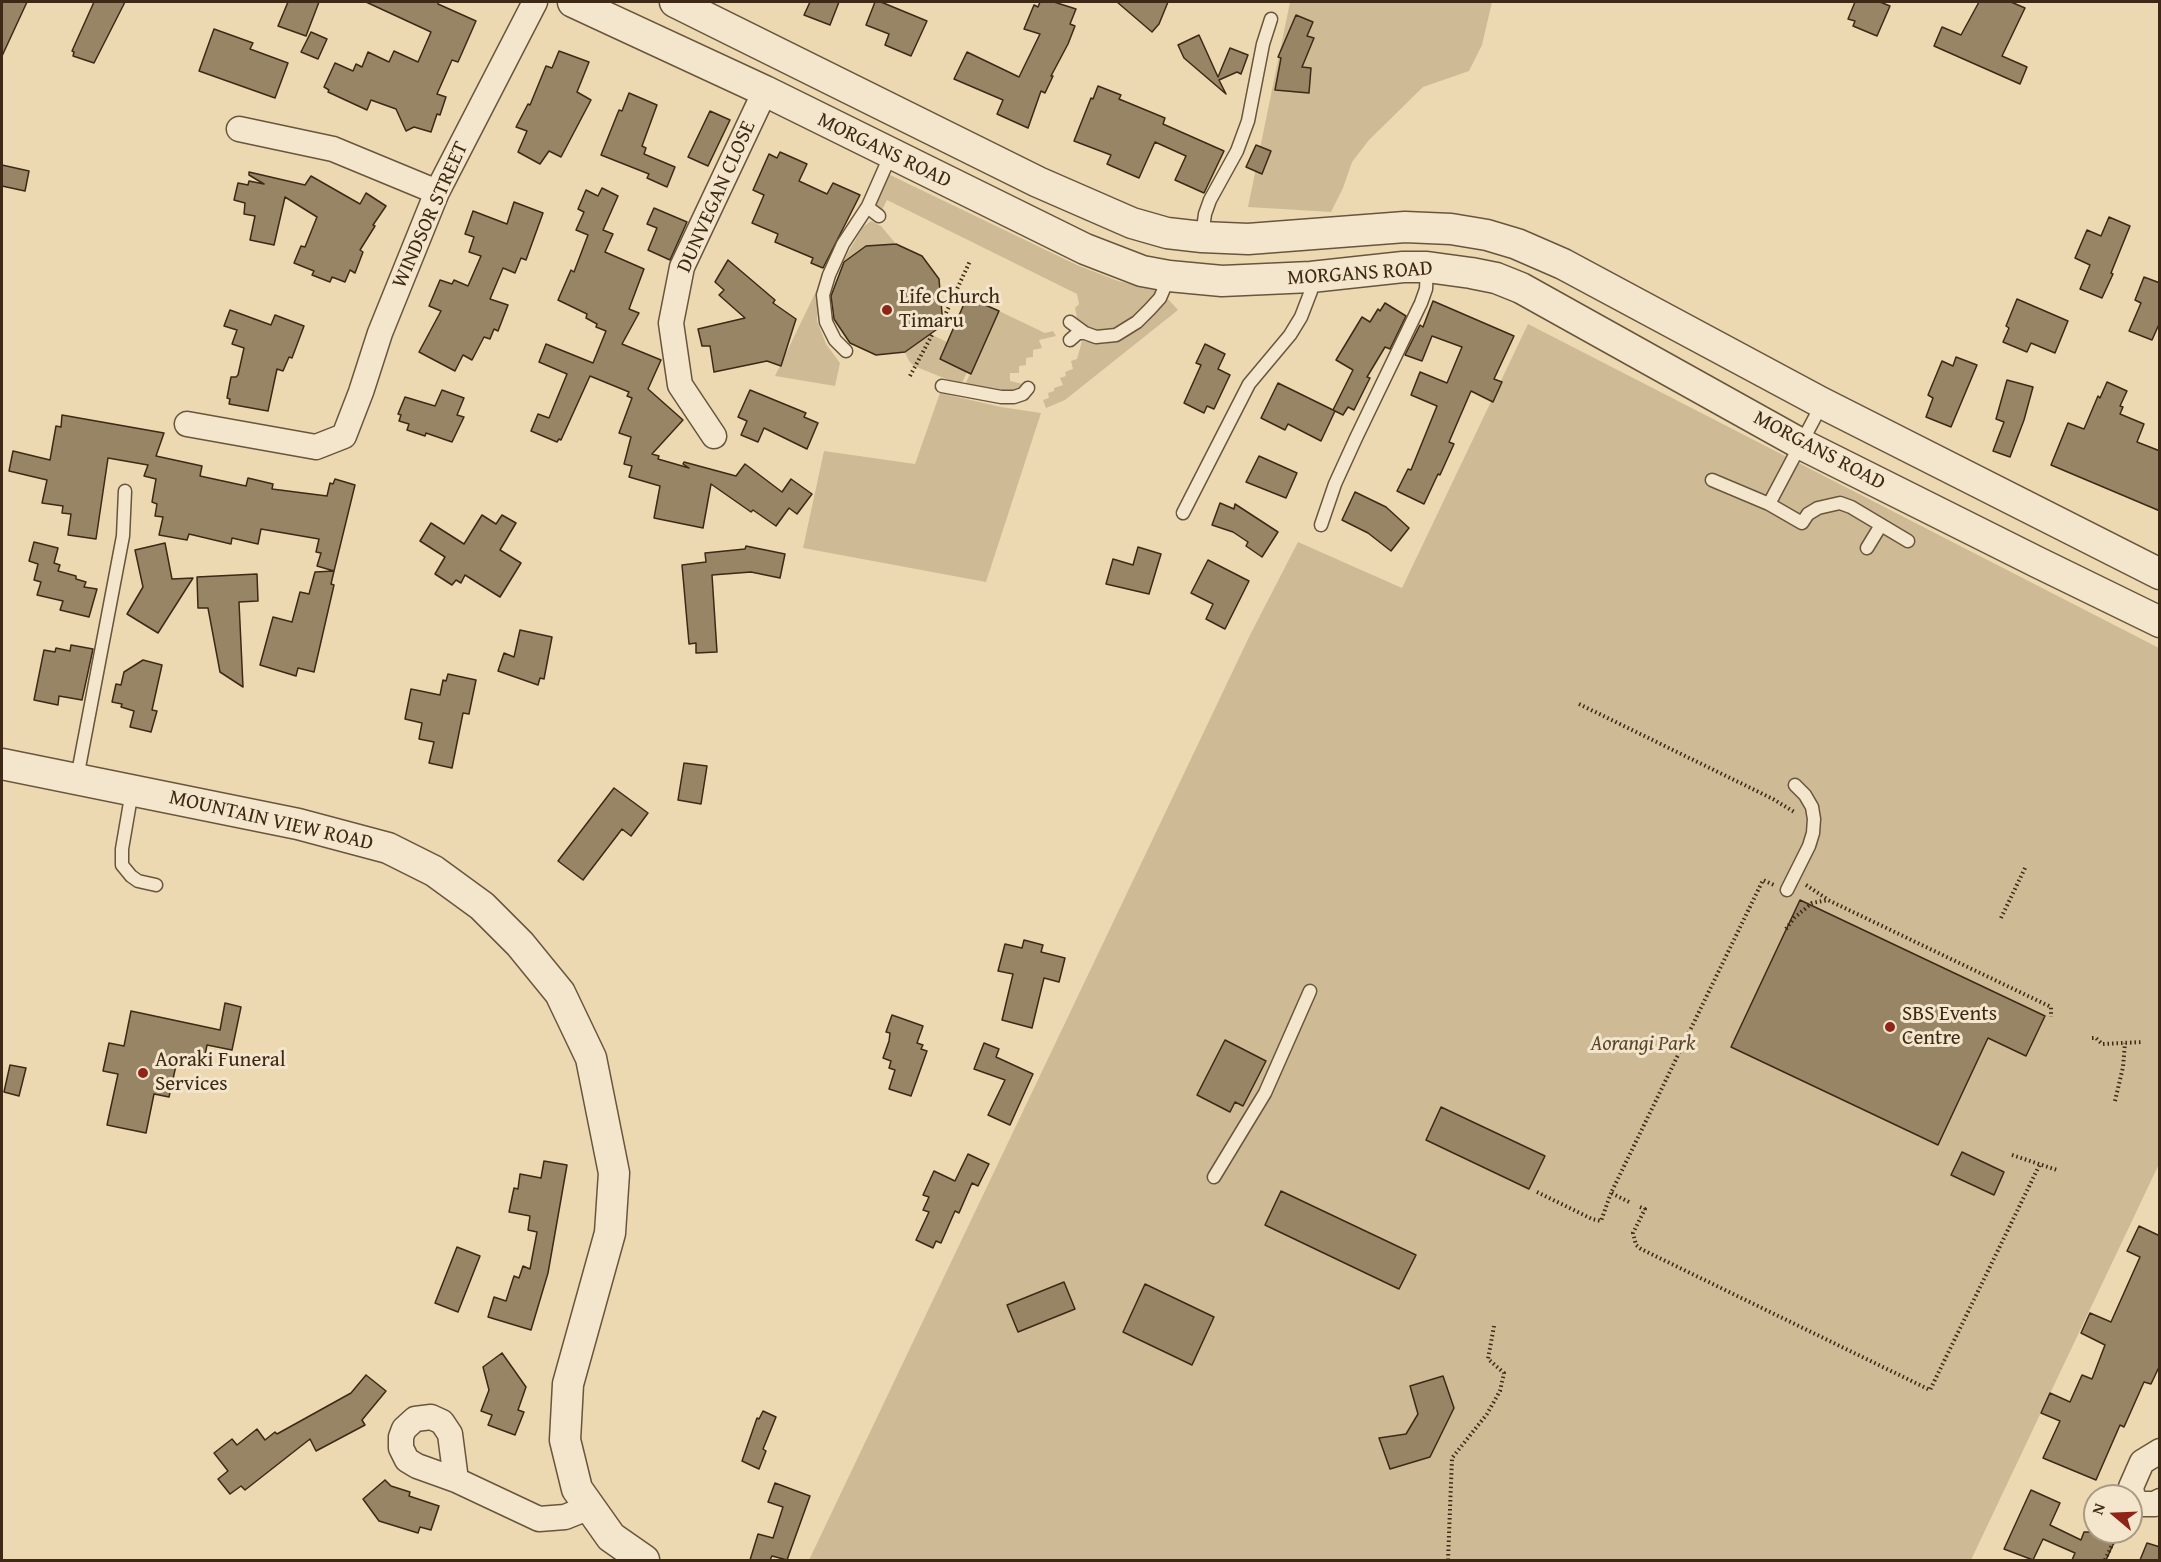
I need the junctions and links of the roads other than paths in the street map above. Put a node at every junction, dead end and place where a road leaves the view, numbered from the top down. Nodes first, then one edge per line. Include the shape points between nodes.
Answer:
1 (535, 2) edge
2 (573, 2) edge
3 (675, 2) edge
4 (1271, 19) dead end
5 (727, 27) junction
6 (708, 65) junction
7 (765, 92) junction
8 (239, 129) dead end
9 (891, 154) junction
10 (438, 192) junction
11 (868, 206) junction
12 (879, 216) dead end
13 (1202, 237) junction
14 (1427, 267) junction
15 (1169, 276) junction
16 (1311, 277) junction
17 (1070, 322) dead end
18 (1085, 333) junction
19 (1070, 340) dead end
20 (846, 351) dead end
21 (942, 386) dead end
22 (1028, 388) dead end
23 (1822, 403) junction
24 (187, 424) dead end
25 (714, 436) dead end
26 (1801, 444) junction
27 (1712, 480) dead end
28 (125, 491) dead end
29 (1769, 504) junction
30 (1183, 513) dead end
31 (2056, 523) junction
32 (1321, 525) dead end
33 (1881, 525) junction
34 (1908, 541) dead end
35 (1867, 548) dead end
36 (2037, 562) junction
37 (2160, 574) edge
38 (2160, 622) edge
39 (2, 764) edge
40 (77, 778) junction
41 (1795, 785) dead end
42 (132, 790) junction
43 (156, 885) dead end
44 (1784, 886) road end
45 (1310, 991) dead end
46 (1214, 1177) dead end
47 (2160, 1451) edge
48 (456, 1480) dead end
49 (2160, 1501) edge
50 (590, 1507) junction
51 (644, 1560) edge

1 - 10 street, WINDSOR STREET
2 - 6 street, MORGANS ROAD
3 - 5 street, MORGANS ROAD
4 - 13 lane via 1248,121 1237,152 1210,200
5 - 6 street
5 - 13 street, MORGANS ROAD via 1077,200 1132,223
6 - 7 street, MORGANS ROAD
7 - 9 street, MORGANS ROAD
7 - 25 street, DUNVEGAN CLOSE via 682,267 670,323 680,385
8 - 10 street via 333,149
9 - 11 lane
9 - 15 street, MORGANS ROAD via 1085,249
10 - 24 street, WINDSOR STREET via 380,333 344,436 316,447
11 - 12 lane
11 - 20 lane via 843,244 823,295 826,322
13 - 23 street, MORGANS ROAD via 1248,238 1405,227 1487,235 1563,264
14 - 16 street, MORGANS ROAD
14 - 26 street, MORGANS ROAD via 1496,278 1521,288
14 - 32 lane via 1421,303 1335,484
15 - 16 street, MORGANS ROAD via 1222,281
15 - 18 lane via 1160,298 1127,330 1107,337
16 - 30 lane via 1311,291 1301,317 1249,384
17 - 18 lane
18 - 19 lane
21 - 22 lane via 1001,397 1023,394
23 - 26 lane
23 - 31 street, MORGANS ROAD
26 - 29 lane
26 - 36 street, MORGANS ROAD
27 - 29 lane
28 - 40 lane via 123,536
29 - 33 lane via 1802,523 1818,508 1840,504
31 - 36 street
31 - 37 street, MORGANS ROAD
33 - 34 lane
33 - 35 lane
36 - 38 street, MORGANS ROAD
39 - 40 street, MOUNTAIN VIEW ROAD
40 - 42 street, MOUNTAIN VIEW ROAD
41 - 44 lane via 1812,807 1813,833 1805,855
42 - 43 lane via 122,865 138,881
42 - 50 street, MOUNTAIN VIEW ROAD via 298,824 388,848 434,871 482,906 560,993 591,1058 614,1173 610,1233 568,1384 566,1440 577,1489
45 - 46 lane via 1264,1093
47 - 49 street via 2142,1462 2131,1486 2133,1499 2142,1504
48 - 50 street via 539,1519 565,1517
50 - 51 street, MOUNTAIN VIEW ROAD via 611,1537

